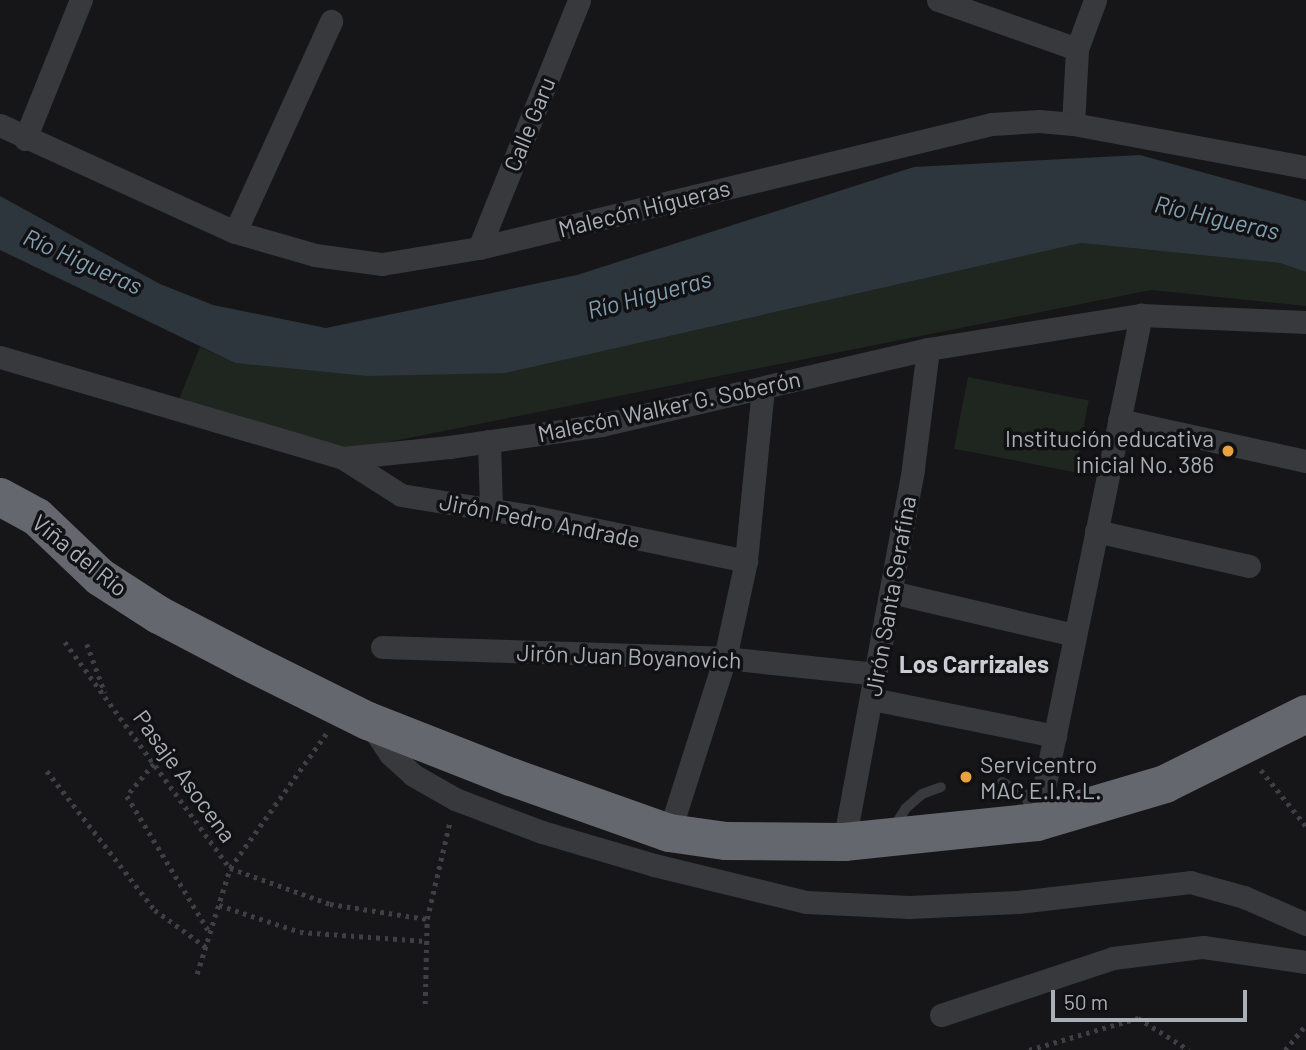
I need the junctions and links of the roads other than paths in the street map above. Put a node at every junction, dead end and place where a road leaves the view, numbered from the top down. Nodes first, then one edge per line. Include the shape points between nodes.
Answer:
1 (81, 0) edge
2 (579, 0) edge
3 (938, 0) edge
4 (1095, 0) edge
5 (331, 21) dead end
6 (1077, 49) junction
7 (1073, 124) junction
8 (0, 125) edge
9 (25, 139) junction
10 (1306, 167) edge
11 (235, 232) junction
12 (479, 248) junction
13 (1141, 315) junction
14 (1306, 322) edge
15 (928, 349) junction
16 (0, 357) edge
17 (762, 387) junction
18 (1119, 420) junction
19 (489, 441) junction
20 (342, 458) junction
21 (1306, 461) edge
22 (0, 497) edge
23 (491, 509) junction
24 (1096, 531) junction
25 (746, 561) junction
26 (1250, 566) dead end
27 (891, 592) junction
28 (1075, 635) junction
29 (382, 647) dead end
30 (725, 658) junction
31 (876, 674) junction
32 (872, 699) junction
33 (1306, 714) edge
34 (356, 715) junction
35 (1055, 736) junction
36 (1002, 782) dead end
37 (941, 787) dead end
38 (1037, 822) junction
39 (669, 833) junction
40 (887, 838) junction
41 (844, 842) junction
42 (1306, 925) edge
43 (1306, 962) edge
44 (941, 1015) dead end

1 - 9 street
2 - 12 street, Calle Garu
3 - 6 street
4 - 6 street
5 - 11 street
6 - 7 street
7 - 10 street, Malecón Higueras
7 - 12 street, Malecón Higueras via 992,124
8 - 9 street, Malecón Higueras
9 - 11 street, Malecón Higueras
11 - 12 street, Malecón Higueras via 315,255 382,264
13 - 14 street, Malecón Walker G. Soberón
13 - 15 street, Malecón Walker G. Soberón
13 - 18 street
15 - 17 street, Malecón Walker G. Soberón
15 - 27 street, Jirón Santa Serafina
16 - 20 street, Malecón Walker G. Soberón
17 - 19 street, Malecón Walker G. Soberón via 601,425
17 - 25 street
18 - 21 street
18 - 24 street
19 - 20 street, Malecón Walker G. Soberón
19 - 23 street
20 - 23 street, Jirón Pedro Andrade via 401,495
22 - 34 highway, Viña del Río via 37,517 100,576 159,615
23 - 25 street, Jirón Pedro Andrade
24 - 26 street
24 - 28 street
25 - 30 street
27 - 28 street
27 - 31 street, Jirón Santa Serafina
28 - 35 street
29 - 30 street, Jirón Juan Boyanovich
30 - 31 street, Jirón Juan Boyanovich
30 - 39 street
31 - 32 street, Jirón Santa Serafina
32 - 35 street
32 - 41 street, Jirón Santa Serafina
33 - 38 highway, Viña del Río via 1165,784
34 - 39 highway, Viña del Río
34 - 42 street via 413,775 456,799 555,836 806,902 909,907 1018,902 1190,882 1244,897
35 - 38 street
36 - 38 lane via 1024,794
37 - 40 lane via 922,794 906,808
38 - 40 highway, Viña del Río
39 - 41 highway, Viña del Río via 726,841
40 - 41 highway, Viña del Río
43 - 44 street via 1203,947 1113,958

